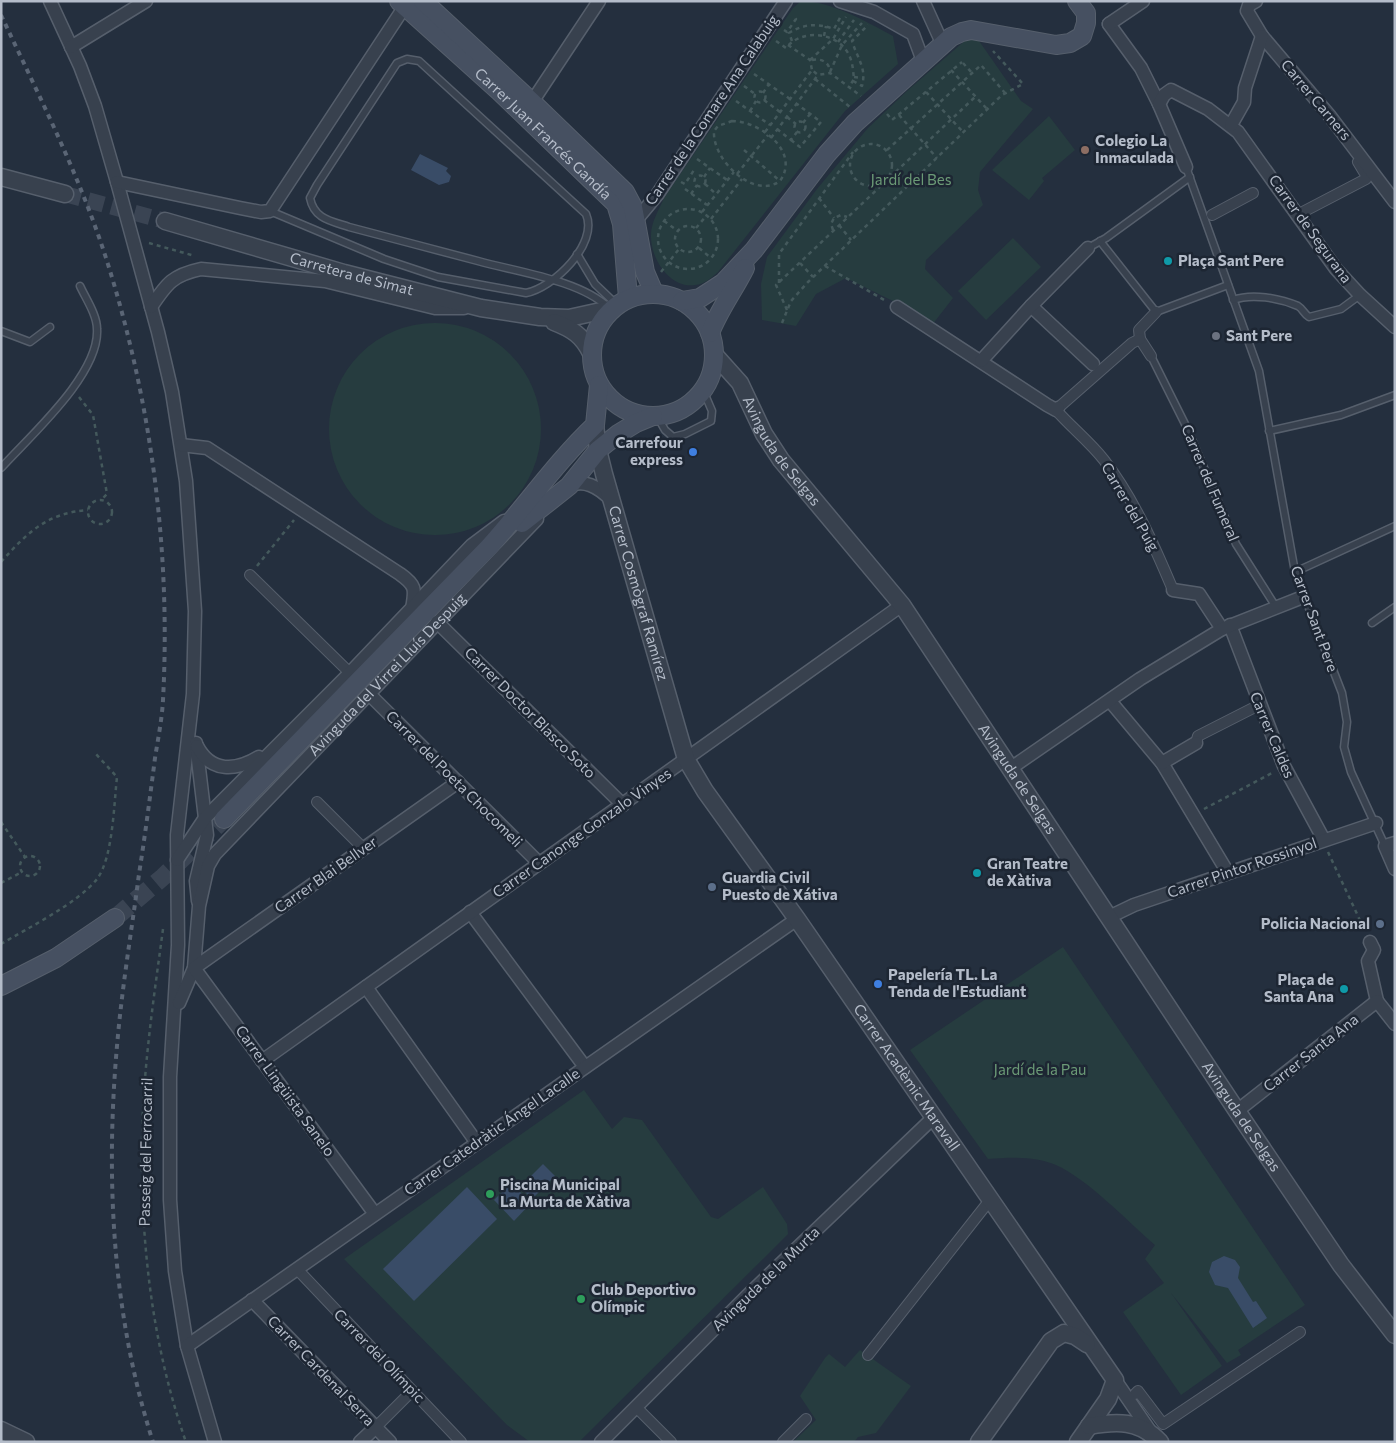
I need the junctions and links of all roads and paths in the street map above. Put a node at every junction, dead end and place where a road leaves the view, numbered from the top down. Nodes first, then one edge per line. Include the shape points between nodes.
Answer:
1 (50, 1) edge
2 (146, 1) edge
3 (423, 1) edge
4 (599, 1) edge
5 (786, 1) edge
6 (923, 1) edge
7 (1077, 1) edge
8 (1143, 1) edge
9 (1256, 1) edge
10 (402, 4) edge
11 (842, 6) edge
12 (850, 12) dead end
13 (857, 14) dead end
14 (866, 18) dead end
15 (796, 19) dead end
16 (872, 20) dead end
17 (1086, 23) junction
18 (1109, 24) junction
19 (826, 26) junction
20 (787, 32) dead end
21 (824, 36) junction
22 (1262, 36) junction
23 (770, 38) dead end
24 (833, 39) junction
25 (792, 41) junction
26 (838, 42) junction
27 (788, 45) junction
28 (842, 45) junction
29 (943, 45) junction
30 (989, 46) dead end
31 (71, 47) junction
32 (810, 60) junction
33 (924, 61) junction
34 (1141, 68) junction
35 (748, 70) dead end
36 (812, 70) junction
37 (951, 70) junction
38 (753, 73) junction
39 (830, 73) junction
40 (972, 73) junction
41 (818, 75) junction
42 (854, 77) junction
43 (864, 78) junction
44 (815, 79) junction
45 (852, 81) junction
46 (962, 82) junction
47 (769, 84) junction
48 (744, 86) junction
49 (849, 87) junction
50 (1171, 90) junction
51 (763, 92) junction
52 (926, 92) junction
53 (1005, 93) junction
54 (755, 94) junction
55 (975, 97) junction
56 (862, 98) dead end
57 (790, 99) junction
58 (764, 100) junction
59 (756, 101) junction
60 (532, 102) junction
61 (796, 104) junction
62 (938, 104) junction
63 (1159, 104) junction
64 (750, 110) junction
65 (987, 110) junction
66 (780, 112) junction
67 (810, 114) junction
68 (887, 114) dead end
69 (853, 115) junction
70 (899, 115) junction
71 (787, 117) junction
72 (951, 119) junction
73 (803, 123) junction
74 (796, 124) junction
75 (770, 125) junction
76 (1231, 125) junction
77 (777, 129) junction
78 (911, 129) junction
79 (805, 130) junction
80 (765, 132) junction
81 (797, 132) junction
82 (963, 132) junction
83 (768, 135) junction
84 (810, 135) junction
85 (771, 138) junction
86 (791, 140) junction
87 (925, 144) junction
88 (744, 150) dead end
89 (887, 150) junction
90 (853, 152) junction
91 (751, 156) junction
92 (1363, 157) junction
93 (937, 158) junction
94 (691, 166) dead end
95 (711, 168) junction
96 (694, 170) dead end
97 (1188, 172) junction
98 (735, 173) junction
99 (1, 177) edge
100 (704, 177) junction
101 (742, 178) junction
102 (728, 180) junction
103 (887, 180) junction
104 (780, 181) junction
105 (117, 182) junction
106 (685, 184) dead end
107 (705, 184) junction
108 (697, 185) junction
109 (787, 186) dead end
110 (685, 189) dead end
111 (1253, 193) dead end
112 (65, 194) tunnel mouth
113 (691, 194) junction
114 (716, 194) junction
115 (819, 198) junction
116 (1395, 202) edge
117 (707, 206) junction
118 (270, 211) junction
119 (702, 212) junction
120 (707, 215) junction
121 (1212, 215) dead end
122 (1297, 215) junction
123 (847, 217) junction
124 (834, 218) junction
125 (637, 219) junction
126 (710, 219) junction
127 (165, 221) tunnel mouth
128 (664, 221) junction
129 (839, 225) junction
130 (696, 228) junction
131 (678, 231) junction
132 (833, 231) junction
133 (851, 240) junction
134 (1100, 241) junction
135 (149, 243) dead end
136 (699, 248) junction
137 (1088, 248) joint
138 (679, 250) junction
139 (754, 250) junction
140 (577, 254) junction
141 (203, 258) dead end
142 (711, 258) junction
143 (669, 262) junction
144 (800, 262) junction
145 (825, 266) junction
146 (660, 274) dead end
147 (813, 277) junction
148 (553, 281) junction
149 (779, 283) junction
150 (1228, 285) junction
151 (80, 286) dead end
152 (654, 293) junction
153 (1360, 295) junction
154 (1232, 299) junction
155 (682, 301) junction
156 (618, 304) junction
157 (1031, 306) junction
158 (151, 307) junction
159 (897, 307) joint
160 (481, 308) junction
161 (787, 311) junction
162 (1156, 312) junction
163 (540, 317) junction
164 (782, 323) dead end
165 (50, 327) dead end
166 (1395, 327) edge
167 (1, 331) edge
168 (710, 333) junction
169 (1140, 339) junction
170 (591, 352) junction
171 (714, 354) junction
172 (1151, 356) joint
173 (981, 361) junction
174 (1094, 364) dead end
175 (599, 385) junction
176 (71, 389) junction
177 (703, 390) junction
178 (1395, 395) edge
179 (1057, 409) junction
180 (655, 416) junction
181 (596, 425) junction
182 (1269, 431) junction
183 (181, 445) junction
184 (598, 450) junction
185 (1, 468) edge
186 (569, 486) junction
187 (102, 499) junction
188 (612, 501) junction
189 (530, 502) junction
190 (88, 510) junction
191 (303, 510) junction
192 (1395, 526) edge
193 (490, 547) junction
194 (1, 562) edge
195 (1295, 572) junction
196 (250, 575) joint
197 (1173, 590) joint
198 (1303, 597) junction
199 (902, 605) junction
200 (1276, 607) junction
201 (1395, 608) edge
202 (412, 609) junction
203 (437, 622) junction
204 (1372, 623) dead end
205 (1226, 627) junction
206 (350, 673) junction
207 (193, 694) junction
208 (369, 694) junction
209 (1110, 701) junction
210 (1259, 704) junction
211 (1196, 742) joint
212 (196, 743) junction
213 (274, 748) junction
214 (95, 753) dead end
215 (686, 759) junction
216 (1162, 763) junction
217 (1284, 766) junction
218 (1011, 768) junction
219 (458, 782) junction
220 (318, 802) dead end
221 (623, 804) junction
222 (1194, 814) junction
223 (205, 818) junction
224 (224, 819) tunnel mouth
225 (1, 822) edge
226 (1376, 824) junction
227 (1324, 840) junction
228 (1390, 845) edge
229 (364, 849) junction
230 (25, 857) junction
231 (177, 860) junction
232 (539, 863) junction
233 (208, 866) joint
234 (1395, 868) edge
235 (22, 872) junction
236 (1228, 873) junction
237 (1, 882) edge
238 (199, 906) junction
239 (470, 912) junction
240 (1109, 917) junction
241 (115, 918) tunnel mouth
242 (797, 919) junction
243 (163, 928) dead end
244 (1370, 942) joint
245 (1, 944) edge
246 (194, 968) junction
247 (1, 986) edge
248 (366, 987) junction
249 (1380, 1005) junction
250 (174, 1018) junction
251 (1395, 1024) edge
252 (262, 1061) junction
253 (584, 1067) junction
254 (1238, 1111) junction
255 (933, 1118) junction
256 (477, 1143) junction
257 (990, 1200) junction
258 (375, 1214) junction
259 (297, 1269) junction
260 (252, 1300) junction
261 (1300, 1332) dead end
262 (1395, 1335) edge
263 (1088, 1344) junction
264 (187, 1346) junction
265 (868, 1355) dead end
266 (1115, 1380) junction
267 (412, 1392) junction
268 (1135, 1394) dead end
269 (636, 1407) junction
270 (806, 1419) dead end
271 (1089, 1426) junction
272 (376, 1427) junction
273 (1, 1430) edge
274 (1156, 1438) edge
275 (26, 1442) edge
276 (186, 1442) edge
277 (215, 1442) edge
278 (360, 1442) edge
279 (390, 1442) edge
280 (461, 1442) edge
281 (601, 1442) edge
282 (671, 1442) edge
283 (783, 1442) edge
284 (979, 1442) edge
285 (1078, 1442) edge

1 - 31 street
2 - 31 street
3 - 60 main road, Carrer Juan Francés Gandía
4 - 60 street
5 - 125 street, Carrer de la Comare Ana Calabuig via 657,195
6 - 29 street
7 - 17 main road via 1086,13
8 - 18 street
9 - 22 street, Carrer Carners via 1249,5 1247,11
10 - 118 street
10 - 156 main road, Carrer Juan Francés Gandía via 499,91 616,204 622,224
11 - 19 path via 834,29
11 - 33 street via 874,12 913,34
12 - 24 path
13 - 26 path
14 - 28 path
15 - 20 path
16 - 43 path via 852,41 862,63
17 - 18 street
17 - 29 main road via 1082,36 1064,44 971,30 956,34
18 - 34 street
19 - 21 path
19 - 25 path via 797,28 789,33
21 - 24 path
21 - 25 path via 805,36
22 - 76 street via 1245,88 1244,102
22 - 92 street, Carrer Carners
23 - 27 path via 786,48
24 - 26 path
24 - 32 path
25 - 27 path
26 - 28 path
27 - 32 path
28 - 39 path
28 - 42 path via 849,54
29 - 33 main road
30 - 53 path via 1023,84
31 - 105 street via 95,106
32 - 36 path
32 - 39 path via 822,60
33 - 69 main road
34 - 50 street, Carrer de Segurana
34 - 63 street
35 - 38 path
36 - 41 path
36 - 57 path
37 - 40 path via 963,63
37 - 46 path
37 - 52 path
38 - 47 path
38 - 48 path
39 - 41 path
39 - 49 path
40 - 46 path
40 - 53 path via 981,65
41 - 44 path
42 - 43 path
42 - 45 path
43 - 45 path via 862,86
44 - 61 path
44 - 69 path
45 - 49 path
46 - 55 path
46 - 62 path
47 - 51 path
47 - 57 path
48 - 54 path
48 - 64 path via 734,100
49 - 56 path
50 - 63 street
50 - 76 street, Carrer de Segurana
51 - 54 path
51 - 58 path
52 - 62 path
52 - 70 path
53 - 65 path
54 - 59 path
55 - 65 path
55 - 72 path
57 - 66 path
58 - 59 path
58 - 66 path
59 - 64 path
60 - 125 main road, Carrer Juan Francés Gandía via 615,181 629,198
61 - 67 path
61 - 71 path
62 - 72 path
62 - 78 path
63 - 97 street
64 - 75 path
65 - 82 path
66 - 75 path
67 - 73 path
67 - 84 path via 820,122
68 - 70 path via 892,120
69 - 139 main road
70 - 78 path
71 - 74 path
71 - 77 path
72 - 82 path
72 - 87 path
73 - 74 path
73 - 79 path
74 - 81 path
75 - 80 path
76 - 122 street, Carrer de Segurana
77 - 85 path
77 - 86 path
78 - 87 path
78 - 89 path
79 - 81 path
79 - 84 path
80 - 83 path
80 - 98 path via 740,121 724,122 718,126 714,136 716,149
81 - 86 path
82 - 93 path
83 - 85 path
83 - 91 path
84 - 86 path via 800,147
85 - 104 path via 780,147 786,161
87 - 93 path
87 - 103 path
88 - 91 path
89 - 90 path via 871,143
89 - 103 path via 892,160
90 - 103 path via 850,166 855,178 866,186
90 - 115 path
91 - 98 path
91 - 104 path
92 - 116 street, Carrer Carners
92 - 122 street via 1358,162 1366,179
93 - 133 path
94 - 95 path via 698,158
95 - 100 path
95 - 102 path
96 - 106 path
97 - 134 lane
97 - 150 lane
98 - 101 path
98 - 102 path
99 - 112 street
100 - 107 path
100 - 108 path via 696,178
101 - 104 path via 769,185
101 - 126 path
102 - 114 path
103 - 123 path
104 - 109 path
105 - 118 street via 261,212
105 - 158 street
107 - 108 path
107 - 114 path
108 - 113 path
110 - 113 path
111 - 121 street
113 - 117 path
114 - 117 path
115 - 124 path
115 - 149 path via 778,254
117 - 119 path
118 - 148 lane via 384,259 438,277 526,293
119 - 120 path
119 - 128 path via 689,208 679,210
120 - 126 path
120 - 130 path
122 - 153 street, Carrer de Segurana
123 - 124 path
123 - 129 path
124 - 132 path via 831,224
125 - 152 main road, Carrer Juan Francés Gandía via 645,272
126 - 142 path via 718,232 718,243
127 - 160 street, Carretera de Simat via 344,273
128 - 131 path
128 - 143 path via 658,239 660,249
129 - 132 path
129 - 133 path
130 - 131 path via 687,226
130 - 136 path via 701,236
131 - 138 path via 675,242
132 - 144 path
133 - 145 path
134 - 137 lane
134 - 162 lane
135 - 141 path
136 - 138 path via 691,253
136 - 142 path
137 - 157 street
138 - 143 path
139 - 155 main road via 723,283 700,298
139 - 168 main road
140 - 148 lane
140 - 148 lane via 589,228 589,220 580,207 428,68 419,61 407,59 397,63 310,198 317,214 349,227
140 - 156 lane via 595,284
142 - 143 path via 701,267 691,269
143 - 146 path
144 - 147 path
144 - 149 path
145 - 147 path
145 - 159 path
147 - 161 path via 791,301
148 - 156 lane
149 - 161 path via 776,285
150 - 154 lane
150 - 162 lane
151 - 176 lane via 97,326 98,338 88,368
152 - 155 main road
152 - 156 main road
153 - 154 lane via 1341,309 1309,317 1298,306 1263,297
153 - 166 street, Carrer de Segurana
154 - 182 lane, Carrer Sant Pere via 1259,371
155 - 168 main road via 694,309
156 - 163 street, Carretera de Simat via 569,318
156 - 170 main road via 596,329
157 - 173 street
157 - 174 street
158 - 160 street via 167,283 182,273 201,269 325,281 435,308
158 - 183 street
159 - 173 street, Carrer del Puig
160 - 163 street, Carretera de Simat
161 - 164 path
162 - 169 street via 1139,330
163 - 170 street, Carretera de Simat via 571,328
165 - 167 lane via 30,342
168 - 171 main road
169 - 172 street
169 - 179 street
170 - 175 main road
171 - 177 main road via 712,370
171 - 199 street, Avinguda de Selgas via 740,383 764,434 781,460
172 - 200 lane, Carrer del Fumeral via 1188,430 1236,544
173 - 179 street, Carrer del Puig
175 - 180 main road via 622,408
175 - 181 main road
176 - 185 lane
176 - 187 path via 94,415 108,494
177 - 180 main road via 684,408
177 - 180 lane via 712,411 711,421 700,428 673,437
178 - 182 lane via 1342,415
179 - 197 street, Carrer del Puig via 1104,459 1147,530
180 - 184 main road, Avinguda del Virrei Lluís Despuig via 628,427
181 - 184 street, Carrer Cosmògraf Ramírez
181 - 189 main road, Avinguda del Virrei Lluís Despuig via 575,445
182 - 195 lane, Carrer Sant Pere
183 - 191 street via 207,448
183 - 207 street via 194,576
184 - 186 main road, Avinguda del Virrei Lluís Despuig
184 - 188 street, Carrer Cosmògraf Ramírez
186 - 188 street via 594,486
186 - 193 main road, Avinguda del Virrei Lluís Despuig
186 - 203 street, Avinguda del Virrei Lluís Despuig
187 - 190 path via 91,503
187 - 190 path via 112,510 108,521 101,524 93,521
188 - 215 street, Carrer Cosmògraf Ramírez
189 - 193 main road, Avinguda del Virrei Lluís Despuig
189 - 202 street, Avinguda del Virrei Lluís Despuig via 472,546
190 - 194 path via 67,512 49,520 32,531
191 - 196 path
191 - 202 street via 410,581 415,589
192 - 195 lane
193 - 224 main road, Avinguda del Virrei Lluís Despuig
195 - 198 lane, Carrer Sant Pere
196 - 206 street
197 - 205 street, Carrer del Puig via 1199,594
198 - 200 street
198 - 226 lane, Carrer Sant Pere via 1342,693 1347,722 1344,747 1348,763
199 - 215 street, Carrer Canonge Gonzalo Vinyes
199 - 218 street, Avinguda de Selgas
200 - 205 street
201 - 204 lane
202 - 206 street, Avinguda del Virrei Lluís Despuig
203 - 208 street, Avinguda del Virrei Lluís Despuig
203 - 221 street, Carrer Doctor Blasco Soto
205 - 209 street
205 - 210 street, Carrer Caldes
206 - 213 street, Avinguda del Virrei Lluís Despuig
207 - 212 street
207 - 231 street, Passeig del Ferrocarril via 181,792
208 - 219 street, Carrer del Poeta Chocomeli
208 - 233 street, Avinguda del Virrei Lluís Despuig via 233,833
209 - 216 street
209 - 218 street
210 - 211 street via 1198,736
210 - 217 street, Carrer Caldes
211 - 216 street
212 - 213 street via 205,759 220,768 243,766
212 - 223 street
213 - 223 street, Avinguda del Virrei Lluís Despuig
214 - 245 path via 117,777 108,851 97,878 67,904
215 - 221 street, Carrer Canonge Gonzalo Vinyes
215 - 242 street, Carrer Acadèmic Maravall via 705,792
216 - 222 street
217 - 222 path
217 - 227 street, Carrer Caldes
218 - 240 street, Avinguda de Selgas
219 - 229 street, Carrer Blai Bellver
219 - 232 street, Carrer del Poeta Chocomeli
220 - 229 street
221 - 232 street, Carrer Canonge Gonzalo Vinyes
222 - 236 street
223 - 231 street, Avinguda del Virrei Lluís Despuig
223 - 238 street via 207,835 196,881
225 - 230 path
226 - 227 street, Carrer Pintor Rossinyol
226 - 228 lane, Carrer Sant Pere
227 - 236 street, Carrer Pintor Rossinyol
227 - 244 path
228 - 234 street
229 - 246 street, Carrer Blai Bellver
230 - 235 path via 20,866
230 - 235 path via 38,859 40,868 31,876
231 - 250 street, Passeig del Ferrocarril via 178,944
232 - 239 street, Carrer Canonge Gonzalo Vinyes
233 - 238 street, Passeig del Ferrocarril
235 - 237 path
236 - 240 street, Carrer Pintor Rossinyol via 1134,905
238 - 246 street, Passeig del Ferrocarril
239 - 248 street, Carrer Canonge Gonzalo Vinyes
239 - 253 street
240 - 254 street, Avinguda de Selgas
241 - 247 main road via 56,958
242 - 253 street, Carrer Catedràtic Ángel Lacalle
242 - 255 street, Carrer Acadèmic Maravall
243 - 276 path, Passeig del Ferrocarril via 144,1091 142,1182 155,1316 165,1370
244 - 249 street via 1374,950 1368,961
246 - 250 street, Passeig del Ferrocarril
246 - 252 street, Carrer Lingüista Sanelo
248 - 252 street, Carrer Canonge Gonzalo Vinyes
248 - 256 street
249 - 251 street
249 - 254 street, Carrer Santa Ana
250 - 264 street, Passeig del Ferrocarril via 170,1077 170,1200 175,1271
252 - 258 street, Carrer Lingüista Sanelo
253 - 256 street, Carrer Catedràtic Ángel Lacalle
254 - 262 street, Avinguda de Selgas via 1342,1265
255 - 257 street, Carrer Acadèmic Maravall
255 - 269 street, Avinguda de la Murta
256 - 258 street, Carrer Catedràtic Ángel Lacalle
257 - 263 street, Carrer Acadèmic Maravall
257 - 265 street
258 - 259 street, Carrer Catedràtic Ángel Lacalle
259 - 260 street, Carrer Catedràtic Ángel Lacalle
259 - 267 street, Carrer del Olímpic
260 - 264 street, Carrer Catedràtic Ángel Lacalle
260 - 272 street, Carrer Cardenal Serra
261 - 268 street via 1163,1424 1138,1391
263 - 266 street, Carrer Acadèmic Maravall
263 - 284 street via 1064,1333 1051,1341
264 - 277 street, Passeig del Ferrocarril
266 - 271 street via 1108,1399
266 - 274 street
267 - 272 street
267 - 280 street, Carrer del Olímpic
269 - 281 street, Avinguda de la Murta
269 - 282 street
270 - 283 street
271 - 274 street via 1125,1422
271 - 285 street
272 - 278 street
272 - 279 street, Carrer Cardenal Serra
273 - 275 street

